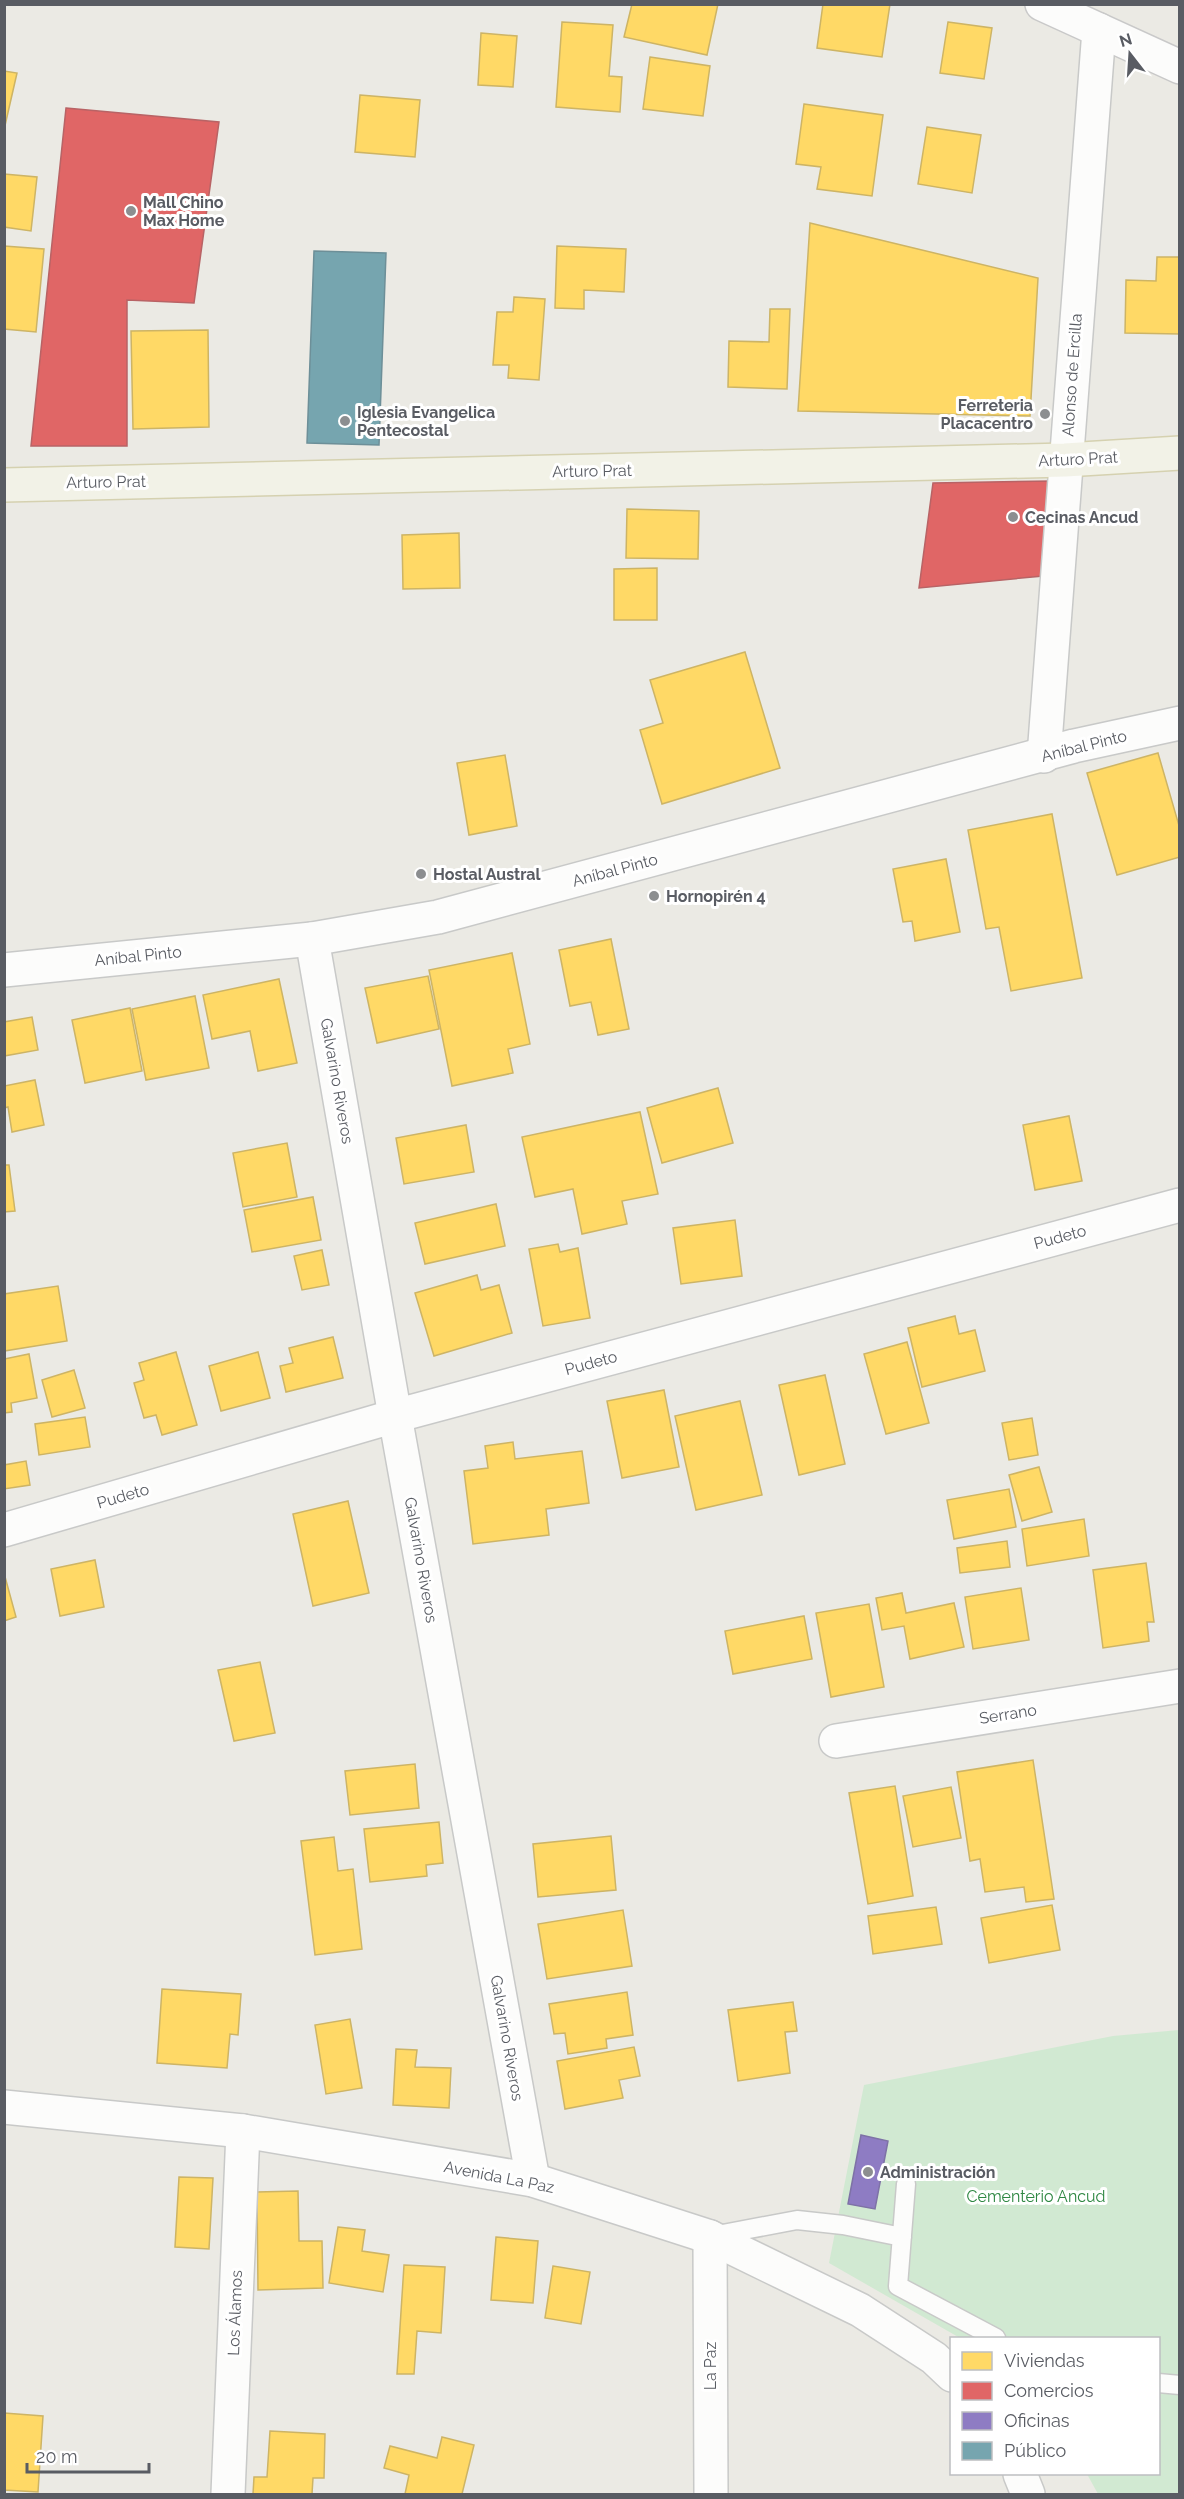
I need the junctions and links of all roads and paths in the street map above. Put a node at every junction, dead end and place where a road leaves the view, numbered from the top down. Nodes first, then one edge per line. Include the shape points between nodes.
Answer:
1 (1042, 4) edge
2 (1099, 30) junction
3 (1179, 67) edge
4 (1179, 453) edge
5 (1065, 460) junction
6 (4, 485) edge
7 (1179, 723) edge
8 (1044, 756) junction
9 (312, 939) junction
10 (4, 970) edge
11 (1179, 1204) edge
12 (395, 1416) junction
13 (4, 1530) edge
14 (1179, 1686) edge
15 (837, 1741) dead end
16 (4, 2107) edge
17 (243, 2132) junction
18 (533, 2180) junction
19 (906, 2184) dead end
20 (710, 2237) junction
21 (902, 2237) junction
22 (994, 2337) edge
23 (950, 2374) edge
24 (1160, 2383) edge
25 (1179, 2385) edge
26 (1020, 2475) edge
27 (228, 2494) edge
28 (711, 2494) edge
29 (1028, 2494) edge

1 - 2 street
2 - 3 street
2 - 5 street, Alonso de Ercilla
4 - 5 main road, Arturo Prat
5 - 6 main road, Arturo Prat
5 - 8 street, Alonso de Ercilla
7 - 8 street, Aníbal Pinto
8 - 9 street, Aníbal Pinto via 438,917
9 - 10 street, Aníbal Pinto
9 - 12 street, Galvarino Riveros
11 - 12 street, Pudeto
12 - 13 street, Pudeto
12 - 18 street, Galvarino Riveros
14 - 15 street, Serrano
16 - 17 street, Avenida La Paz
17 - 18 street, Avenida La Paz
17 - 27 street, Los Álamos
18 - 20 street, Avenida La Paz
19 - 21 lane
20 - 21 lane via 797,2220
20 - 23 street, Avenida La Paz via 860,2310 934,2358
20 - 28 street, La Paz
21 - 22 lane via 897,2286
24 - 25 lane
26 - 29 street

